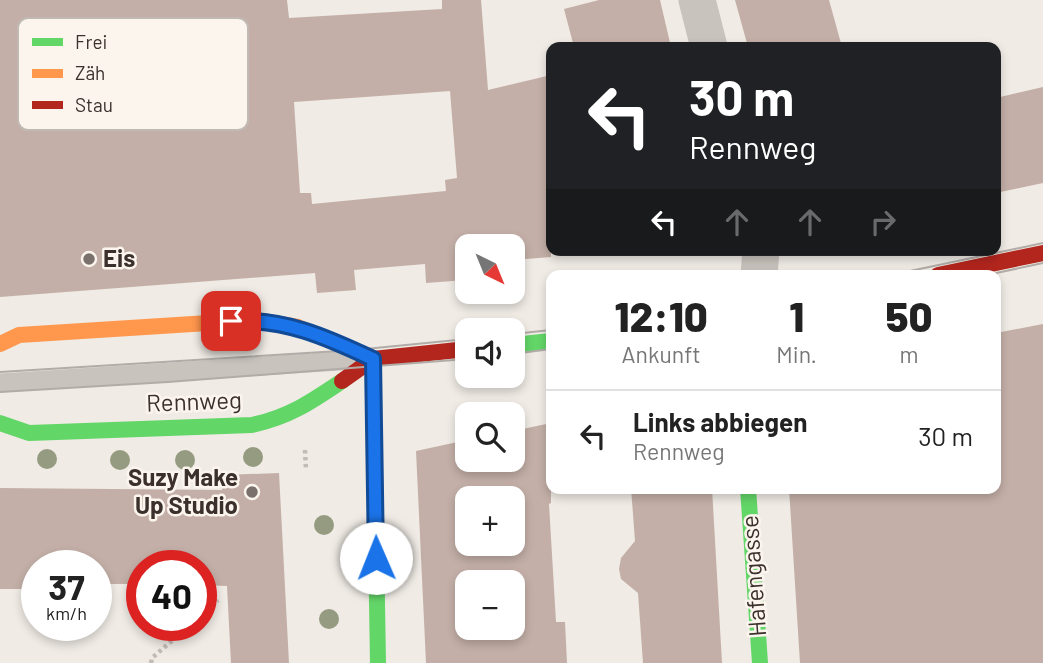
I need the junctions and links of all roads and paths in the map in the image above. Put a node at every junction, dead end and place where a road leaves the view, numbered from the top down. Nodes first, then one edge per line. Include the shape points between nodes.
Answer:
1 (697, 0) edge
2 (708, 42) edge
3 (1043, 253) edge
4 (962, 270) edge
5 (546, 342) edge
6 (0, 344) edge
7 (525, 344) edge
8 (455, 350) edge
9 (373, 359) junction
10 (0, 383) edge
11 (0, 423) edge
12 (748, 494) edge
13 (172, 641) edge
14 (151, 663) edge
15 (378, 663) edge
16 (760, 663) edge

1 - 2 street
3 - 4 main road
5 - 7 main road
6 - 9 main road, Rennweg via 19,335 256,320 298,327
8 - 9 main road, Rennweg
9 - 10 lane, Rennweg
9 - 11 main road, Rennweg via 301,409 252,425 29,433
9 - 15 main road
12 - 16 main road, Hafengasse
13 - 14 path

